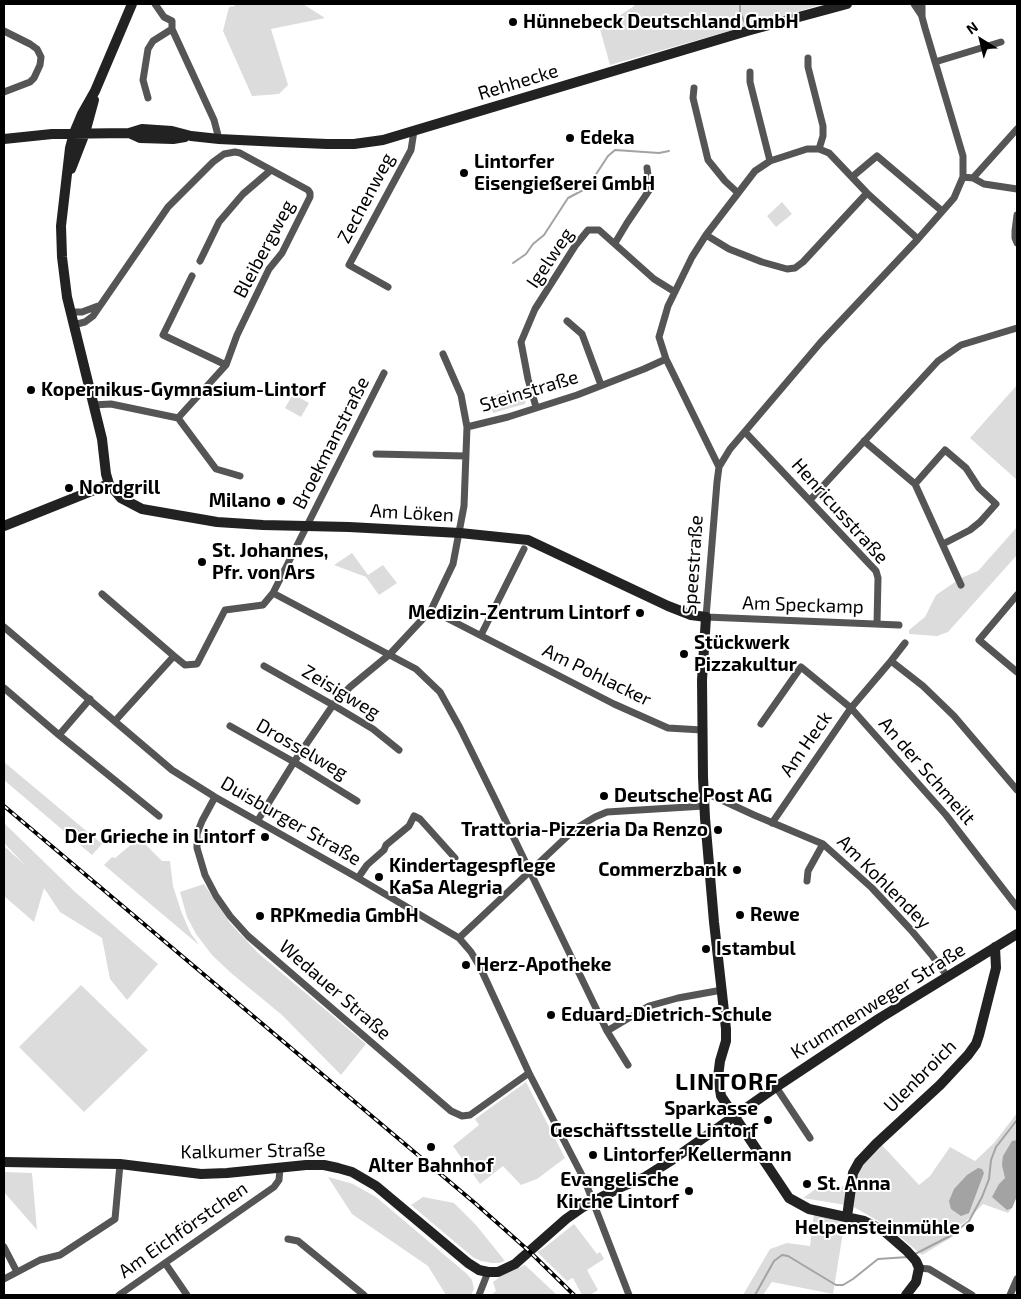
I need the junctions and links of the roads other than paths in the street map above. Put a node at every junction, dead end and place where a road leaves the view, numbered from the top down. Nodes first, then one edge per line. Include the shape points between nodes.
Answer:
1 (132, 4) edge
2 (155, 4) edge
3 (847, 4) edge
4 (914, 4) edge
5 (922, 4) edge
6 (922, 16) junction
7 (172, 29) junction
8 (4, 31) edge
9 (1001, 42) dead end
10 (808, 58) dead end
11 (935, 62) junction
12 (750, 72) dead end
13 (694, 88) dead end
14 (96, 91) junction
15 (4, 92) edge
16 (148, 98) dead end
17 (90, 114) junction
18 (1017, 129) edge
19 (414, 131) junction
20 (108, 132) junction
21 (74, 133) junction
22 (85, 133) junction
23 (4, 138) edge
24 (219, 138) junction
25 (819, 150) junction
26 (770, 161) junction
27 (647, 168) dead end
28 (271, 170) junction
29 (852, 177) junction
30 (963, 177) junction
31 (973, 178) junction
32 (66, 179) junction
33 (1017, 189) edge
34 (738, 192) junction
35 (868, 193) junction
36 (942, 211) junction
37 (1017, 215) edge
38 (706, 235) junction
39 (918, 240) junction
40 (615, 243) junction
41 (1017, 243) edge
42 (200, 261) dead end
43 (192, 276) dead end
44 (388, 287) dead end
45 (675, 292) junction
46 (98, 306) junction
47 (71, 312) junction
48 (567, 321) dead end
49 (73, 325) junction
50 (1017, 328) edge
51 (443, 354) dead end
52 (666, 359) junction
53 (226, 365) junction
54 (384, 373) dead end
55 (601, 385) junction
56 (94, 405) junction
57 (536, 407) junction
58 (178, 418) junction
59 (467, 427) junction
60 (746, 432) junction
61 (864, 441) junction
62 (376, 454) dead end
63 (466, 456) junction
64 (720, 467) junction
65 (240, 476) dead end
66 (109, 484) junction
67 (915, 484) junction
68 (810, 500) junction
69 (4, 526) edge
70 (307, 527) junction
71 (460, 533) junction
72 (943, 544) junction
73 (524, 549) dead end
74 (961, 585) dead end
75 (273, 593) junction
76 (102, 594) dead end
77 (1017, 595) edge
78 (431, 610) junction
79 (706, 617) junction
80 (877, 624) junction
81 (899, 625) dead end
82 (4, 627) edge
83 (482, 635) junction
84 (905, 644) dead end
85 (390, 654) junction
86 (174, 656) junction
87 (891, 661) junction
88 (264, 666) dead end
89 (1017, 672) edge
90 (4, 688) edge
91 (90, 699) junction
92 (333, 705) junction
93 (851, 708) junction
94 (115, 722) junction
95 (761, 724) dead end
96 (230, 726) dead end
97 (702, 730) junction
98 (59, 735) junction
99 (399, 750) dead end
100 (294, 762) junction
101 (1017, 790) edge
102 (704, 792) junction
103 (215, 797) junction
104 (357, 801) dead end
105 (704, 806) junction
106 (159, 816) dead end
107 (258, 820) junction
108 (772, 823) junction
109 (823, 844) junction
110 (454, 858) dead end
111 (530, 871) junction
112 (358, 878) junction
113 (807, 881) dead end
114 (1017, 907) edge
115 (1017, 934) edge
116 (459, 938) junction
117 (995, 947) junction
118 (947, 976) junction
119 (722, 990) junction
120 (606, 1031) junction
121 (628, 1065) dead end
122 (529, 1073) junction
123 (776, 1087) junction
124 (734, 1116) junction
125 (810, 1138) dead end
126 (4, 1162) edge
127 (120, 1164) junction
128 (280, 1168) junction
129 (593, 1201) junction
130 (847, 1216) junction
131 (288, 1239) dead end
132 (4, 1247) edge
133 (165, 1263) junction
134 (918, 1264) junction
135 (17, 1272) junction
136 (493, 1272) junction
137 (1017, 1279) edge
138 (4, 1280) edge
139 (118, 1295) edge
140 (187, 1295) edge
141 (364, 1295) edge
142 (479, 1295) edge
143 (629, 1295) edge
144 (906, 1295) edge
145 (972, 1295) edge
146 (1010, 1295) edge

1 - 14 street
2 - 7 street via 164,17 172,21
3 - 19 street, Rehhecke
4 - 6 street
5 - 6 street
6 - 11 street
7 - 16 street via 153,41 148,49 143,80
7 - 24 street via 215,121
8 - 15 street via 30,44 41,57 30,82
9 - 11 street
10 - 25 street via 823,126
11 - 30 street via 963,156
12 - 26 street
13 - 34 street via 693,98 708,160
14 - 17 street
14 - 21 street
17 - 20 street
17 - 22 street
18 - 31 street
19 - 24 street, Rehhecke via 354,144
19 - 44 street, Zechenweg via 410,150 349,265
20 - 22 street, Rehhecke
20 - 24 street, Rehhecke via 129,133 142,129
21 - 22 street, Rehhecke
21 - 23 street, Rehhecke
21 - 32 street
22 - 32 street
25 - 26 street via 807,149
25 - 29 street via 829,152
26 - 34 street via 755,171
27 - 40 street via 650,189
28 - 42 street via 243,194 219,222
28 - 46 street, Bleibergweg via 235,152 218,158 168,207
28 - 53 street, Bleibergweg via 308,190 310,197 282,254 269,269
29 - 35 street
29 - 36 street via 877,156
30 - 31 street
30 - 36 street, Speestraße via 954,198
31 - 33 street via 984,184
32 - 47 street via 61,241 63,275
34 - 38 street
35 - 38 street via 795,268 762,262 729,249
35 - 39 street
36 - 39 street, Speestraße
37 - 41 street via 1014,231
38 - 45 street
39 - 60 street, Speestraße via 821,342
40 - 45 street, Igelweg via 654,279
40 - 57 street, Igelweg via 599,230 588,230 535,308 521,342
43 - 53 street via 163,335
45 - 52 street via 660,337
46 - 47 street
46 - 49 street, Bleibergweg via 85,322
47 - 49 street
48 - 55 street, Steinstraße via 582,334
49 - 56 street
50 - 61 street via 977,339 948,352
51 - 59 street via 461,395
52 - 55 street, Steinstraße
52 - 64 street
53 - 58 street, Bleibergweg
54 - 70 street, Broekmanstraße
55 - 57 street, Steinstraße
56 - 58 street via 111,404
56 - 66 street
57 - 59 street, Steinstraße
58 - 65 street via 216,469
59 - 63 street
60 - 64 street, Speestraße via 730,449
60 - 68 street, Henricusstraße
61 - 67 street
61 - 68 street
62 - 63 street
63 - 71 street
64 - 79 street, Speestraße
66 - 69 street
66 - 70 street, Am Löken via 121,498 144,510 217,522
67 - 72 street
67 - 72 street via 945,450 966,468 979,488 996,504 970,530
68 - 80 street, Henricusstraße via 876,571
70 - 71 street, Am Löken
70 - 75 street, Broekmanstraße
71 - 78 street via 454,564
71 - 79 street, Am Löken via 528,540 668,606 692,616
72 - 74 street
73 - 83 street
75 - 85 street
75 - 86 street via 263,605 225,610 197,664 185,665
76 - 86 street
77 - 89 street via 979,640
78 - 83 street, Am Pohlacker
78 - 85 street
79 - 80 street, Am Speckamp
79 - 97 street, Speestraße
80 - 81 street, Am Speckamp
82 - 91 street, Duisburger Straße
83 - 97 street, Am Pohlacker via 614,704 666,727
84 - 87 street, Am Heck
85 - 92 street
85 - 111 street via 416,670 440,692
86 - 94 street
87 - 93 street, Am Heck
87 - 101 street via 954,716
88 - 92 street, Zeisigweg
90 - 98 street
91 - 94 street, Duisburger Straße
91 - 98 street
92 - 99 street, Zeisigweg
92 - 100 street
93 - 95 street, An der Schmeilt via 801,667
93 - 108 street, Am Heck
93 - 114 street, An der Schmeilt via 946,815
94 - 103 street, Duisburger Straße via 172,770
96 - 100 street, Drosselweg
97 - 102 street, Speestraße
98 - 106 street
100 - 104 street, Drosselweg
100 - 107 street
102 - 105 street, Speestraße
102 - 108 street, Am Kohlendey
103 - 107 street, Duisburger Straße
103 - 122 street, Wedauer Straße via 197,834 201,862 205,875 230,916 262,950 451,1111 462,1116 470,1115
105 - 111 street via 607,812 575,829
105 - 119 street, Speestraße
107 - 112 street, Duisburger Straße
108 - 109 street, Am Kohlendey
109 - 113 street via 808,871
109 - 118 street, Am Kohlendey via 872,888
110 - 112 street via 420,818 414,816 409,826 386,845
111 - 116 street
111 - 120 street
112 - 116 street, Duisburger Straße
115 - 117 street, Krummenweger Straße
116 - 122 street, Duisburger Straße via 480,967
117 - 118 street, Krummenweger Straße
117 - 130 street, Ulenbroich via 996,968 976,1044 940,1085 859,1162 853,1173
118 - 123 street, Krummenweger Straße
119 - 120 street via 649,1006
119 - 124 street, Speestraße via 726,1041 718,1082 721,1096
120 - 121 street
122 - 129 street, Duisburger Straße
123 - 124 street, Krummenweger Straße
123 - 125 street
124 - 129 street, Krummenweger Straße via 645,1177
124 - 130 street, Speestraße via 790,1198 809,1209
126 - 127 street, Kalkumer Straße
127 - 128 street, Kalkumer Straße via 201,1174
127 - 135 street via 115,1219 60,1255 40,1260
128 - 133 street, Am Eichförstchen via 279,1180 274,1187
128 - 136 street, Kalkumer Straße via 324,1165 352,1172 376,1186 468,1263 479,1270
129 - 136 street via 566,1219 515,1264
129 - 143 street, Duisburger Straße
130 - 134 street, Speestraße via 884,1231
131 - 141 street via 298,1241
132 - 135 street
133 - 139 street, Am Eichförstchen
133 - 140 street
134 - 144 street via 916,1282
134 - 145 street
135 - 138 street
136 - 142 street
137 - 146 street

